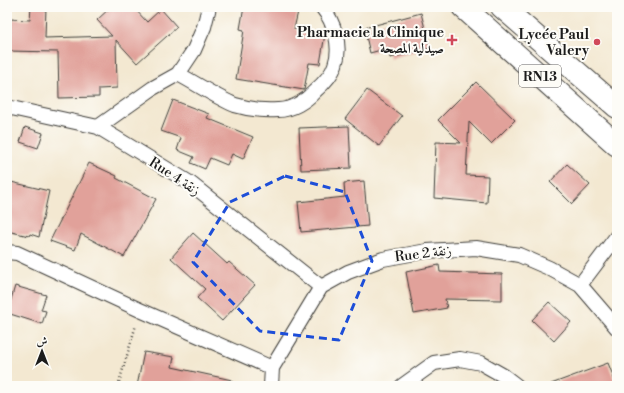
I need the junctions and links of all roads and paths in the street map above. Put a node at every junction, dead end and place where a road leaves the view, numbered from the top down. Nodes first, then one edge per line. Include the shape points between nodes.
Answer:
1 (209, 7) edge
2 (322, 7) edge
3 (463, 7) edge
4 (502, 7) edge
5 (178, 74) junction
6 (7, 107) edge
7 (617, 107) edge
8 (98, 127) junction
9 (617, 145) edge
10 (617, 236) edge
11 (7, 252) edge
12 (580, 285) junction
13 (321, 287) junction
14 (140, 310) junction
15 (617, 328) edge
16 (272, 368) junction
17 (118, 386) edge
18 (271, 386) edge
19 (402, 386) edge
20 (517, 386) edge

1 - 5 street via 194,50
2 - 5 street via 336,32 336,64 328,78 306,101 279,110 236,105
3 - 9 main road, RN13
4 - 7 main road, RN13
5 - 8 street via 153,88
6 - 8 street, Rue 4 زنقة
8 - 13 street, Rue 4 زنقة via 190,183
10 - 12 street
11 - 14 street via 17,253
12 - 13 street, Rue 2 زنقة via 518,255 476,248 427,251 383,259 348,272
12 - 15 street, Rue 2 زنقة
13 - 16 street, Rue 2 زنقة
14 - 16 street
14 - 17 path
16 - 18 street, Rue 2 زنقة
19 - 20 street via 434,362 460,359 481,363

